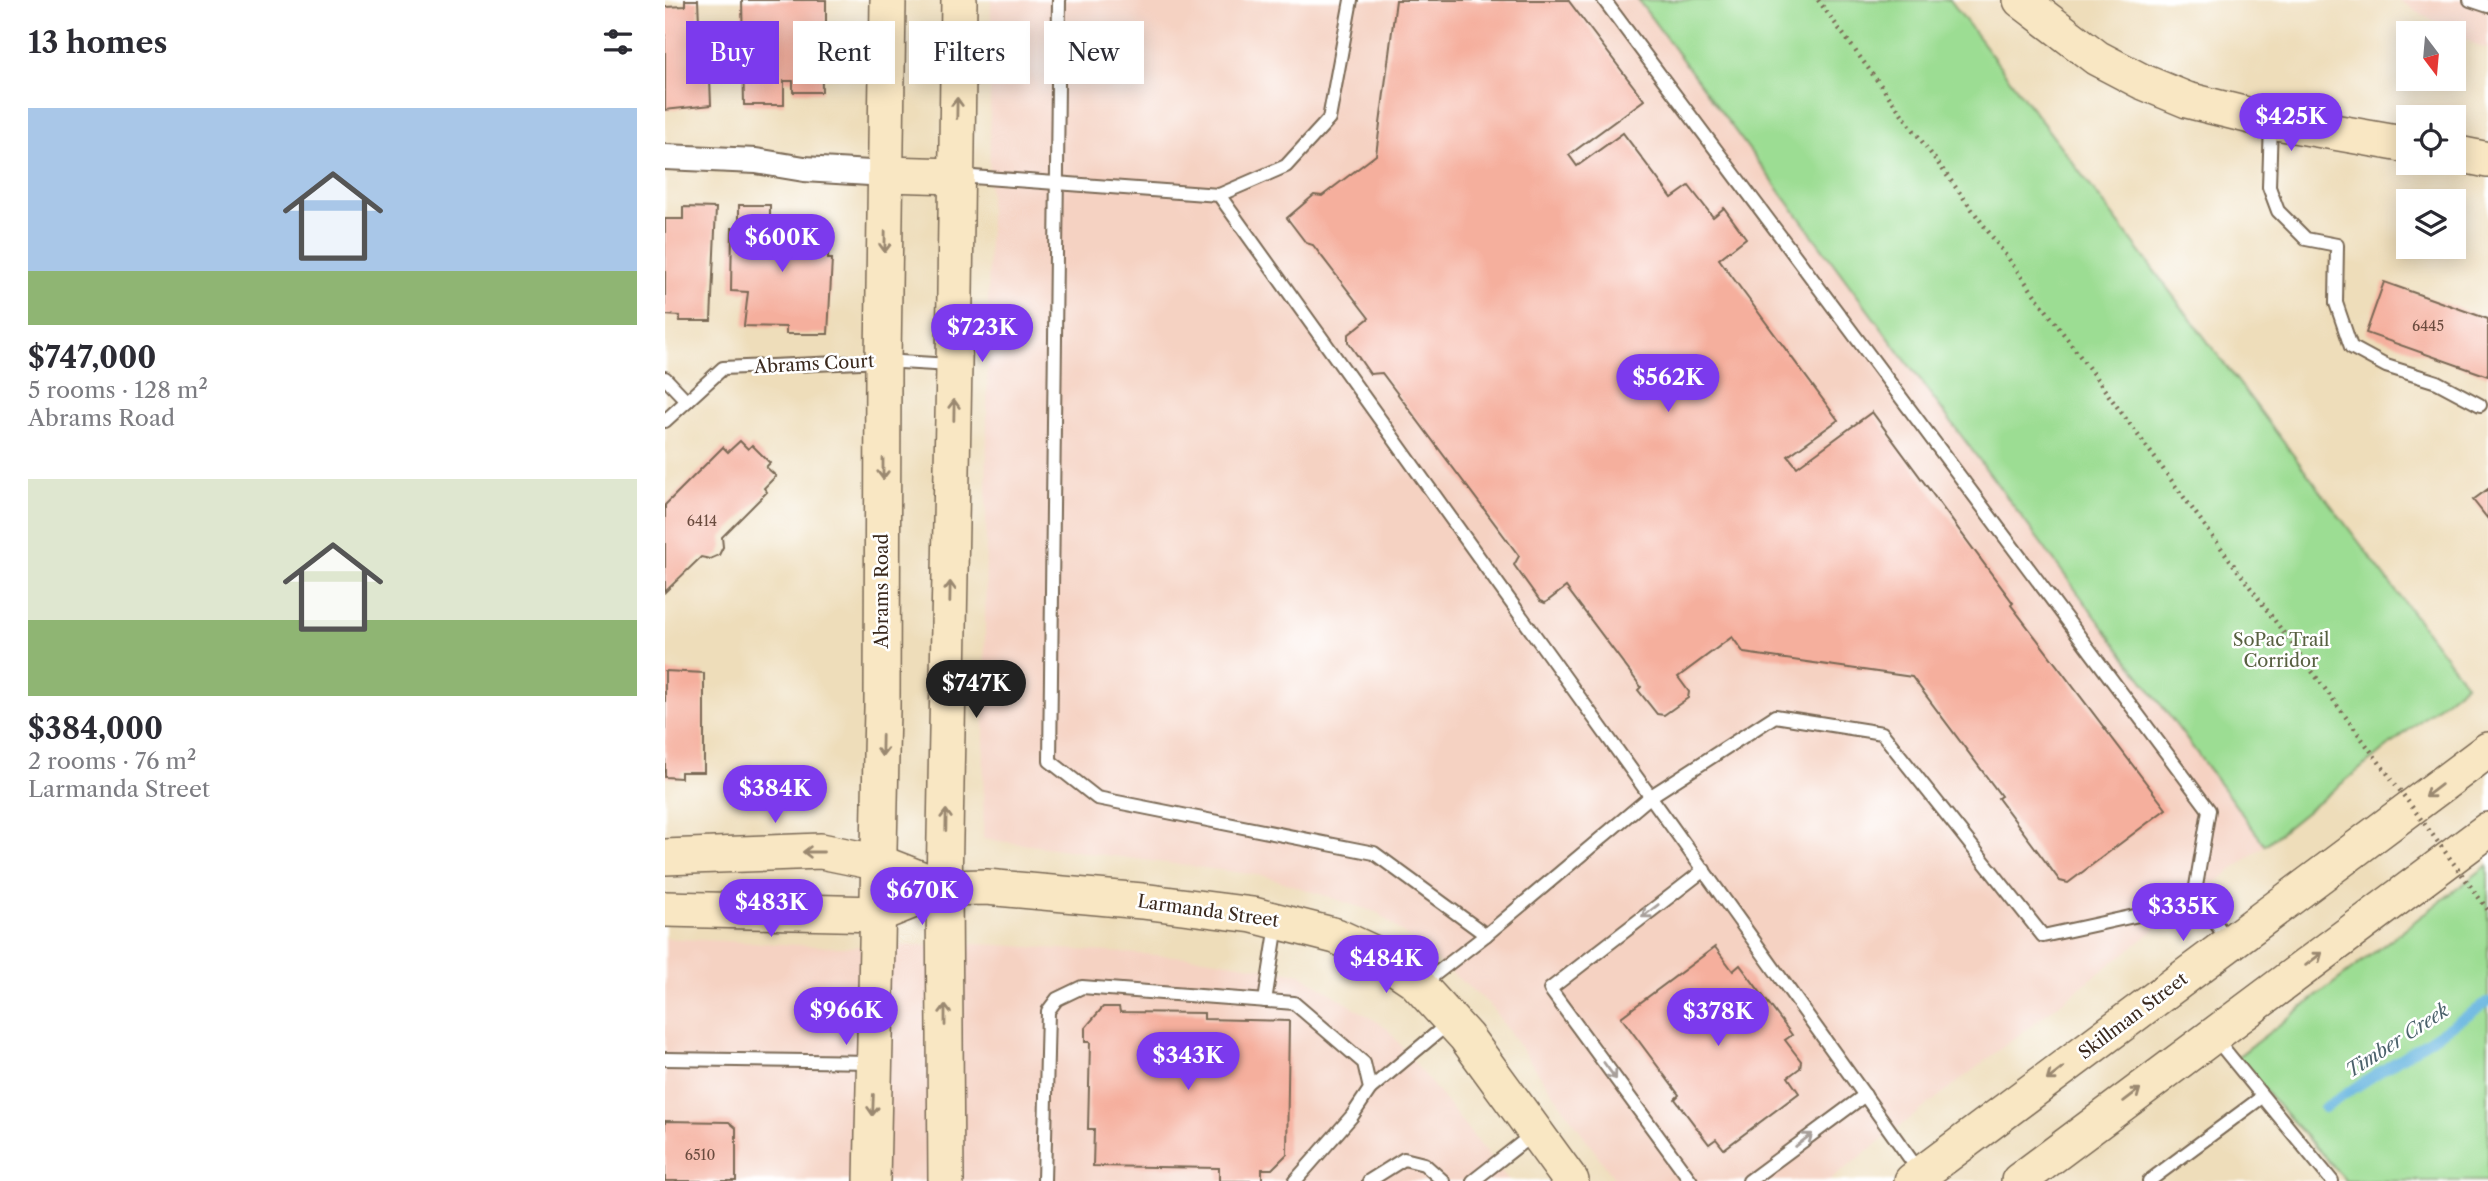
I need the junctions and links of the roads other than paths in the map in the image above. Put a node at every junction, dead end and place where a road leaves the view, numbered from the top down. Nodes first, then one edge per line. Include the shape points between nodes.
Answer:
1 (888, 0) edge
2 (958, 0) edge
3 (1059, 0) edge
4 (1352, 0) edge
5 (1604, 0) edge
6 (2021, 0) edge
7 (2470, 0) edge
8 (2488, 6) edge
9 (2271, 121) junction
10 (2396, 143) edge
11 (2466, 156) edge
12 (665, 157) edge
13 (2488, 160) edge
14 (886, 174) junction
15 (956, 176) junction
16 (1057, 183) junction
17 (1219, 195) junction
18 (883, 361) junction
19 (954, 365) junction
20 (665, 378) edge
21 (687, 401) junction
22 (2480, 405) dead end
23 (665, 421) edge
24 (2488, 750) edge
25 (1651, 796) junction
26 (2488, 830) edge
27 (665, 857) edge
28 (880, 863) junction
29 (1704, 870) junction
30 (944, 888) junction
31 (2195, 892) junction
32 (665, 909) edge
33 (879, 914) junction
34 (1278, 920) junction
35 (1486, 935) junction
36 (2229, 943) junction
37 (1419, 986) junction
38 (1265, 1001) junction
39 (1451, 1021) junction
40 (2213, 1034) junction
41 (665, 1059) edge
42 (874, 1062) junction
43 (1370, 1089) junction
44 (1865, 1095) junction
45 (2262, 1097) junction
46 (1536, 1132) junction
47 (1917, 1178) edge
48 (872, 1181) edge
49 (946, 1181) edge
50 (1044, 1181) edge
51 (1295, 1181) edge
52 (1369, 1181) edge
53 (1443, 1181) edge
54 (1473, 1181) edge
55 (1571, 1181) edge
56 (1691, 1181) edge
57 (1749, 1181) edge
58 (2019, 1181) edge
59 (2149, 1181) edge
60 (2332, 1181) edge

1 - 14 main road, Abrams Road
15 -> 2 main road
3 - 16 lane
4 - 17 lane via 1329,119 1286,166
5 - 31 lane via 2209,810
6 - 9 main road via 2097,58 2141,81 2187,100
7 - 8 lane
9 - 10 main road
9 - 22 lane via 2269,187 2278,211 2306,239 2337,245 2336,303 2351,347
11 - 13 main road
12 - 14 street
14 - 15 main road
14 -> 18 main road, Abrams Road
15 - 16 lane
15 - 19 main road
16 - 17 lane
16 - 35 lane via 1049,761 1097,798 1374,853
17 - 25 lane
18 - 19 lane, Abrams Court
18 - 21 lane, Abrams Court via 723,368
18 -> 28 main road, Abrams Road
30 -> 19 main road
20 - 21 lane
21 - 23 lane, Abrams Court
24 -> 36 main road, Skillman Street
25 - 29 lane
25 - 31 lane via 1775,716 1882,733 2043,936 2180,905
25 - 35 lane
40 -> 26 main road
28 -> 27 main road, Larmanda Street via 821,851
28 - 30 main road, Larmanda Street
28 - 33 main road, Abrams Road
29 - 44 lane
29 -> 56 lane via 1550,989
30 - 33 main road, Larmanda Street
30 - 34 main road, Larmanda Street via 986,887 1142,901
49 -> 30 main road
31 - 36 lane
32 - 33 main road, Larmanda Street
33 - 42 main road, Abrams Road
34 - 37 main road, Larmanda Street via 1336,936 1377,955
34 - 38 lane
35 - 37 lane
36 -> 47 main road, Skillman Street
37 - 39 main road, Larmanda Street
38 - 43 lane via 1294,1003 1338,1038 1364,1063
38 - 50 lane via 1082,987 1057,999 1048,1011
39 - 43 lane
39 - 46 main road, Larmanda Street
40 - 45 lane
58 -> 40 main road
41 - 42 lane
42 -> 48 main road, Abrams Road
43 - 51 lane
44 - 47 lane
57 -> 44 lane
45 - 59 lane
45 - 60 lane
46 - 54 lane
46 - 55 main road, Larmanda Street
52 - 53 lane via 1403,1159 1424,1164

